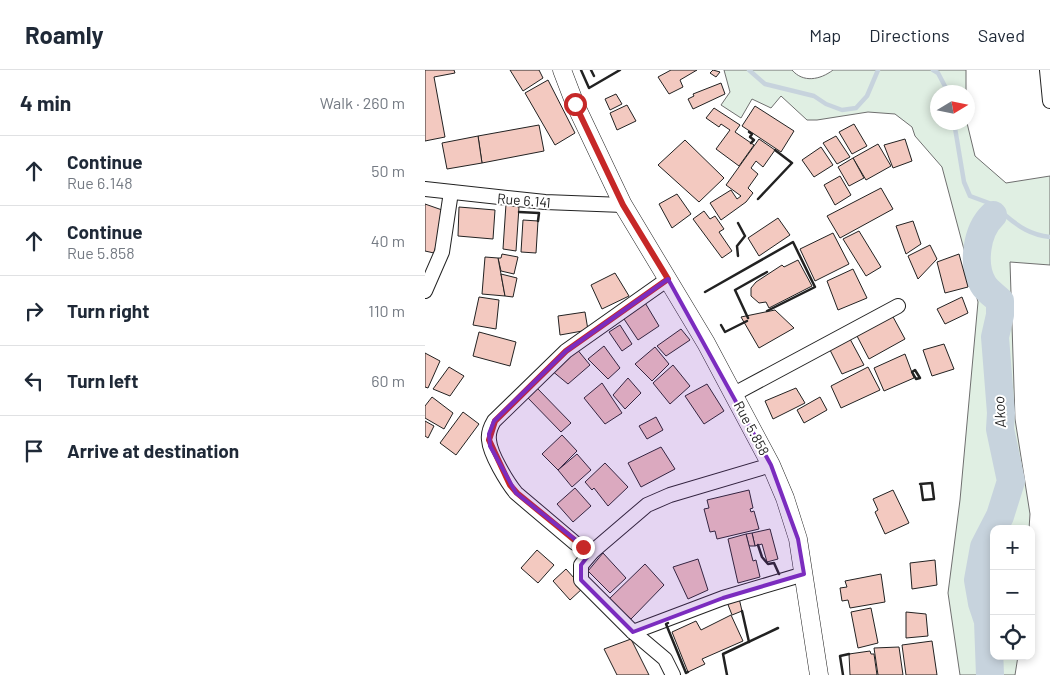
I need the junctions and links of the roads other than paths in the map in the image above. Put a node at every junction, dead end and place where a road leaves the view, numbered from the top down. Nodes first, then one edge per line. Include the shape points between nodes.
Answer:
1 (562, 70) edge
2 (1047, 70) edge
3 (1050, 101) edge
4 (425, 189) edge
5 (451, 192) junction
6 (623, 205) junction
7 (668, 279) junction
8 (425, 291) edge
9 (898, 306) dead end
10 (733, 394) junction
11 (771, 465) junction
12 (592, 552) junction
13 (804, 574) junction
14 (633, 632) junction
15 (673, 675) edge
16 (819, 675) edge

1 - 6 street, Rue 5.858
2 - 3 street
4 - 5 street, Rue 6.141
5 - 6 street, Rue 6.141 via 545,202
5 - 8 street via 441,252
6 - 7 street, Rue 5.858
7 - 10 street, Rue 5.858
7 - 12 street via 566,351 495,421 489,434 490,446 510,485 575,543
9 - 10 street
10 - 11 street, Rue 5.858
11 - 12 street via 647,505
11 - 13 street, Rue 5.858 via 798,539
12 - 14 street via 581,565 581,580
13 - 14 street via 723,598
13 - 16 street, Rue 5.858
14 - 15 street via 665,659

